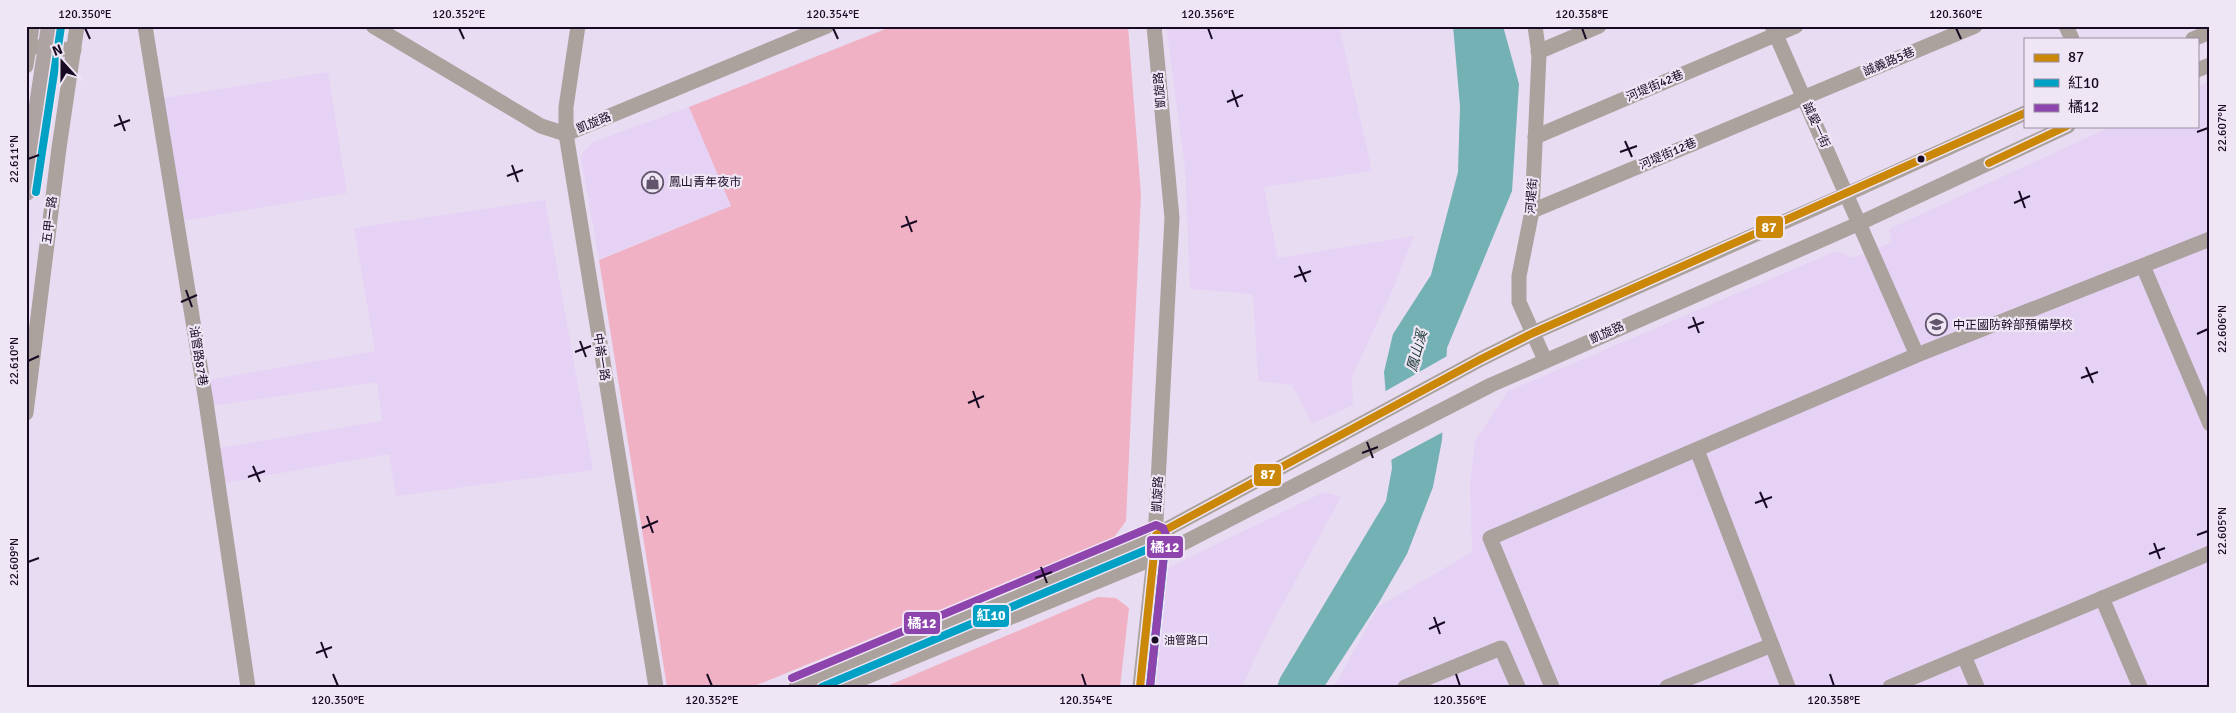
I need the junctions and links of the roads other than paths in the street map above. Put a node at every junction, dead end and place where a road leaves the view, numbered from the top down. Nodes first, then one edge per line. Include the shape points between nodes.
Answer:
1 (32, 26) edge
2 (51, 26) edge
3 (77, 26) edge
4 (145, 26) edge
5 (372, 26) edge
6 (578, 26) edge
7 (828, 26) edge
8 (1154, 26) edge
9 (1535, 26) edge
10 (1599, 26) edge
11 (1796, 26) edge
12 (1975, 26) edge
13 (2066, 26) edge
14 (1774, 30) edge
15 (2210, 32) edge
16 (2072, 38) edge
17 (2195, 38) edge
18 (34, 47) edge
19 (74, 50) junction
20 (1538, 52) junction
21 (2210, 64) edge
22 (26, 66) edge
23 (2198, 70) edge
24 (1804, 98) junction
25 (2024, 112) edge
26 (2064, 128) edge
27 (566, 134) junction
28 (1535, 137) junction
29 (30, 145) edge
30 (59, 148) junction
31 (26, 191) edge
32 (1847, 194) junction
33 (1532, 211) junction
34 (1860, 223) junction
35 (2210, 240) edge
36 (2143, 266) junction
37 (1533, 333) junction
38 (1917, 356) junction
39 (1545, 360) junction
40 (27, 410) edge
41 (2210, 424) edge
42 (1697, 450) junction
43 (1156, 535) junction
44 (2210, 553) edge
45 (1154, 558) junction
46 (2102, 598) junction
47 (1772, 645) junction
48 (1964, 656) junction
49 (248, 687) edge
50 (656, 687) edge
51 (796, 687) edge
52 (842, 687) edge
53 (1140, 687) edge
54 (1405, 687) edge
55 (1518, 687) edge
56 (1552, 687) edge
57 (1667, 687) edge
58 (1788, 687) edge
59 (1890, 687) edge
60 (1977, 687) edge
61 (2140, 687) edge

1 - 18 street
2 - 18 main road
3 - 19 street, 五甲一路
4 - 49 street, 油管路87巷
5 - 27 street, 凱旋路 via 541,126
6 - 27 street, 中崙一路 via 566,107
7 - 27 street, 凱旋路
8 - 43 street, 凱旋路 via 1172,218
9 - 20 street, 河堤街
10 - 20 street
11 - 14 street, 河堤街42巷
12 - 24 street, 誠義路5巷
13 - 16 street
14 - 24 street, 誠愛一街
14 - 28 street, 河堤街42巷
15 - 17 street
18 - 19 street
18 - 22 street
18 - 29 main road
19 - 30 street, 五甲一路
20 - 28 street, 河堤街
21 - 23 street
24 - 32 street, 誠愛一街
24 - 33 street, 河堤街12巷
25 - 32 street, 凱旋路
26 - 34 street, 凱旋路
27 - 50 street, 中崙一路
28 - 33 street, 河堤街
29 - 30 street
29 - 31 main road
30 - 40 street, 五甲一路
32 - 34 street, 誠愛一街
32 - 37 street, 凱旋路
33 - 37 street, 河堤街 via 1519,276 1519,302
34 - 38 street, 誠愛一街
34 - 39 street, 凱旋路
35 - 36 street
36 - 38 street
36 - 41 street
37 - 39 street, 河堤街
37 - 43 street, 凱旋路
38 - 42 street
39 - 45 street, 凱旋路 via 1490,385
42 - 47 street
42 - 56 street via 1490,538
43 - 45 street
43 - 51 street
44 - 46 street
45 - 52 street, 凱旋路
45 - 53 street
46 - 48 street
46 - 61 street
47 - 57 street
47 - 58 street
48 - 59 street
48 - 60 street
54 - 55 street via 1501,648

